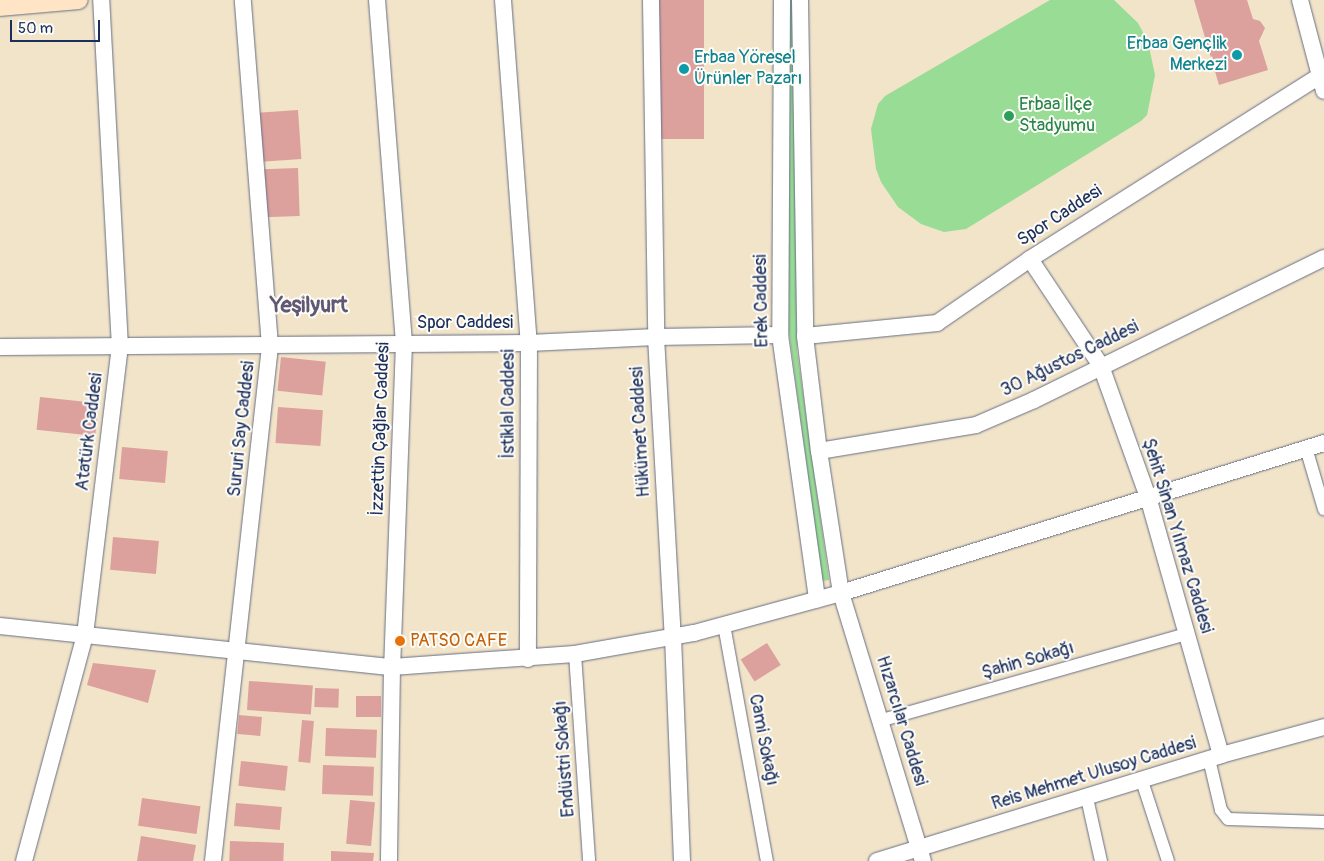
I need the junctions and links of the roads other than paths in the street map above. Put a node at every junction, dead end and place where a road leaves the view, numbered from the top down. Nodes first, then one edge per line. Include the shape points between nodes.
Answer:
1 (79, 0) edge
2 (101, 0) edge
3 (243, 0) edge
4 (377, 0) edge
5 (503, 0) edge
6 (651, 0) edge
7 (782, 0) edge
8 (800, 0) edge
9 (1300, 0) edge
10 (0, 7) edge
11 (1322, 84) edge
12 (1324, 258) edge
13 (1030, 259) junction
14 (780, 335) junction
15 (656, 336) junction
16 (805, 336) junction
17 (404, 343) junction
18 (528, 343) junction
19 (0, 346) edge
20 (270, 346) junction
21 (120, 347) junction
22 (1100, 366) junction
23 (1324, 443) edge
24 (1306, 448) junction
25 (819, 451) junction
26 (1148, 497) junction
27 (1324, 509) edge
28 (841, 593) junction
29 (817, 599) junction
30 (724, 625) junction
31 (0, 626) edge
32 (1186, 634) junction
33 (85, 635) junction
34 (674, 637) junction
35 (237, 653) junction
36 (575, 654) junction
37 (528, 659) junction
38 (392, 667) junction
39 (879, 721) junction
40 (1324, 727) edge
41 (1215, 757) junction
42 (1142, 781) junction
43 (1087, 798) junction
44 (1324, 822) edge
45 (921, 855) edge
46 (24, 861) edge
47 (213, 861) edge
48 (389, 861) edge
49 (589, 861) edge
50 (682, 861) edge
51 (768, 861) edge
52 (877, 861) edge
53 (1101, 861) edge
54 (1168, 861) edge

1 - 10 main road
2 - 21 street, Atatürk Caddesi
3 - 20 street, Sururi Say Caddesi
4 - 17 street, İzzettin Çağlar Caddesi
5 - 18 street, İstiklal Caddesi
6 - 15 street, Hükümet Caddesi
7 - 14 street, Erek Caddesi
8 - 16 street
9 - 11 street
11 - 13 street, Spor Caddesi
12 - 22 street, 30 Ağustos Caddesi
13 - 16 street, Spor Caddesi via 937,323
13 - 22 street, Şehit Sinan Yılmaz Caddesi
14 - 15 street, Spor Caddesi
14 - 29 street, Erek Caddesi
15 - 18 street, Spor Caddesi
15 - 34 street, Hükümet Caddesi
16 - 25 street
17 - 18 street, Spor Caddesi
17 - 20 street, Spor Caddesi
17 - 38 street, İzzettin Çağlar Caddesi
18 - 37 street, İstiklal Caddesi
19 - 21 street, Spor Caddesi
20 - 21 street, Spor Caddesi
20 - 35 street, Sururi Say Caddesi
21 - 33 street, Atatürk Caddesi
22 - 25 street, 30 Ağustos Caddesi via 976,425
22 - 26 street, Şehit Sinan Yılmaz Caddesi
23 - 24 street
24 - 26 street
24 - 27 street
25 - 28 street
26 - 28 street
26 - 32 street, Şehit Sinan Yılmaz Caddesi
28 - 29 street
28 - 39 street, Hızarcılar Caddesi
29 - 30 street
30 - 34 street
30 - 51 street, Cami Sokağı
31 - 33 street
32 - 39 street, Şahin Sokağı
32 - 41 street, Şehit Sinan Yılmaz Caddesi
33 - 35 street
33 - 46 street, Atatürk Caddesi
34 - 36 street
34 - 50 street, Hükümet Caddesi
35 - 38 street
35 - 47 street, Sururi Say Caddesi
36 - 37 street
36 - 49 street, Endüstri Sokağı
37 - 38 street
38 - 48 street, İzzettin Çağlar Caddesi
39 - 45 street, Hızarcılar Caddesi
40 - 41 street, Reis Mehmet Ulusoy Caddesi
41 - 42 street, Reis Mehmet Ulusoy Caddesi
41 - 44 street via 1221,810 1228,820
42 - 43 street, Reis Mehmet Ulusoy Caddesi
42 - 54 street
43 - 45 street, Reis Mehmet Ulusoy Caddesi
43 - 53 street
45 - 52 street, Reis Mehmet Ulusoy Caddesi

